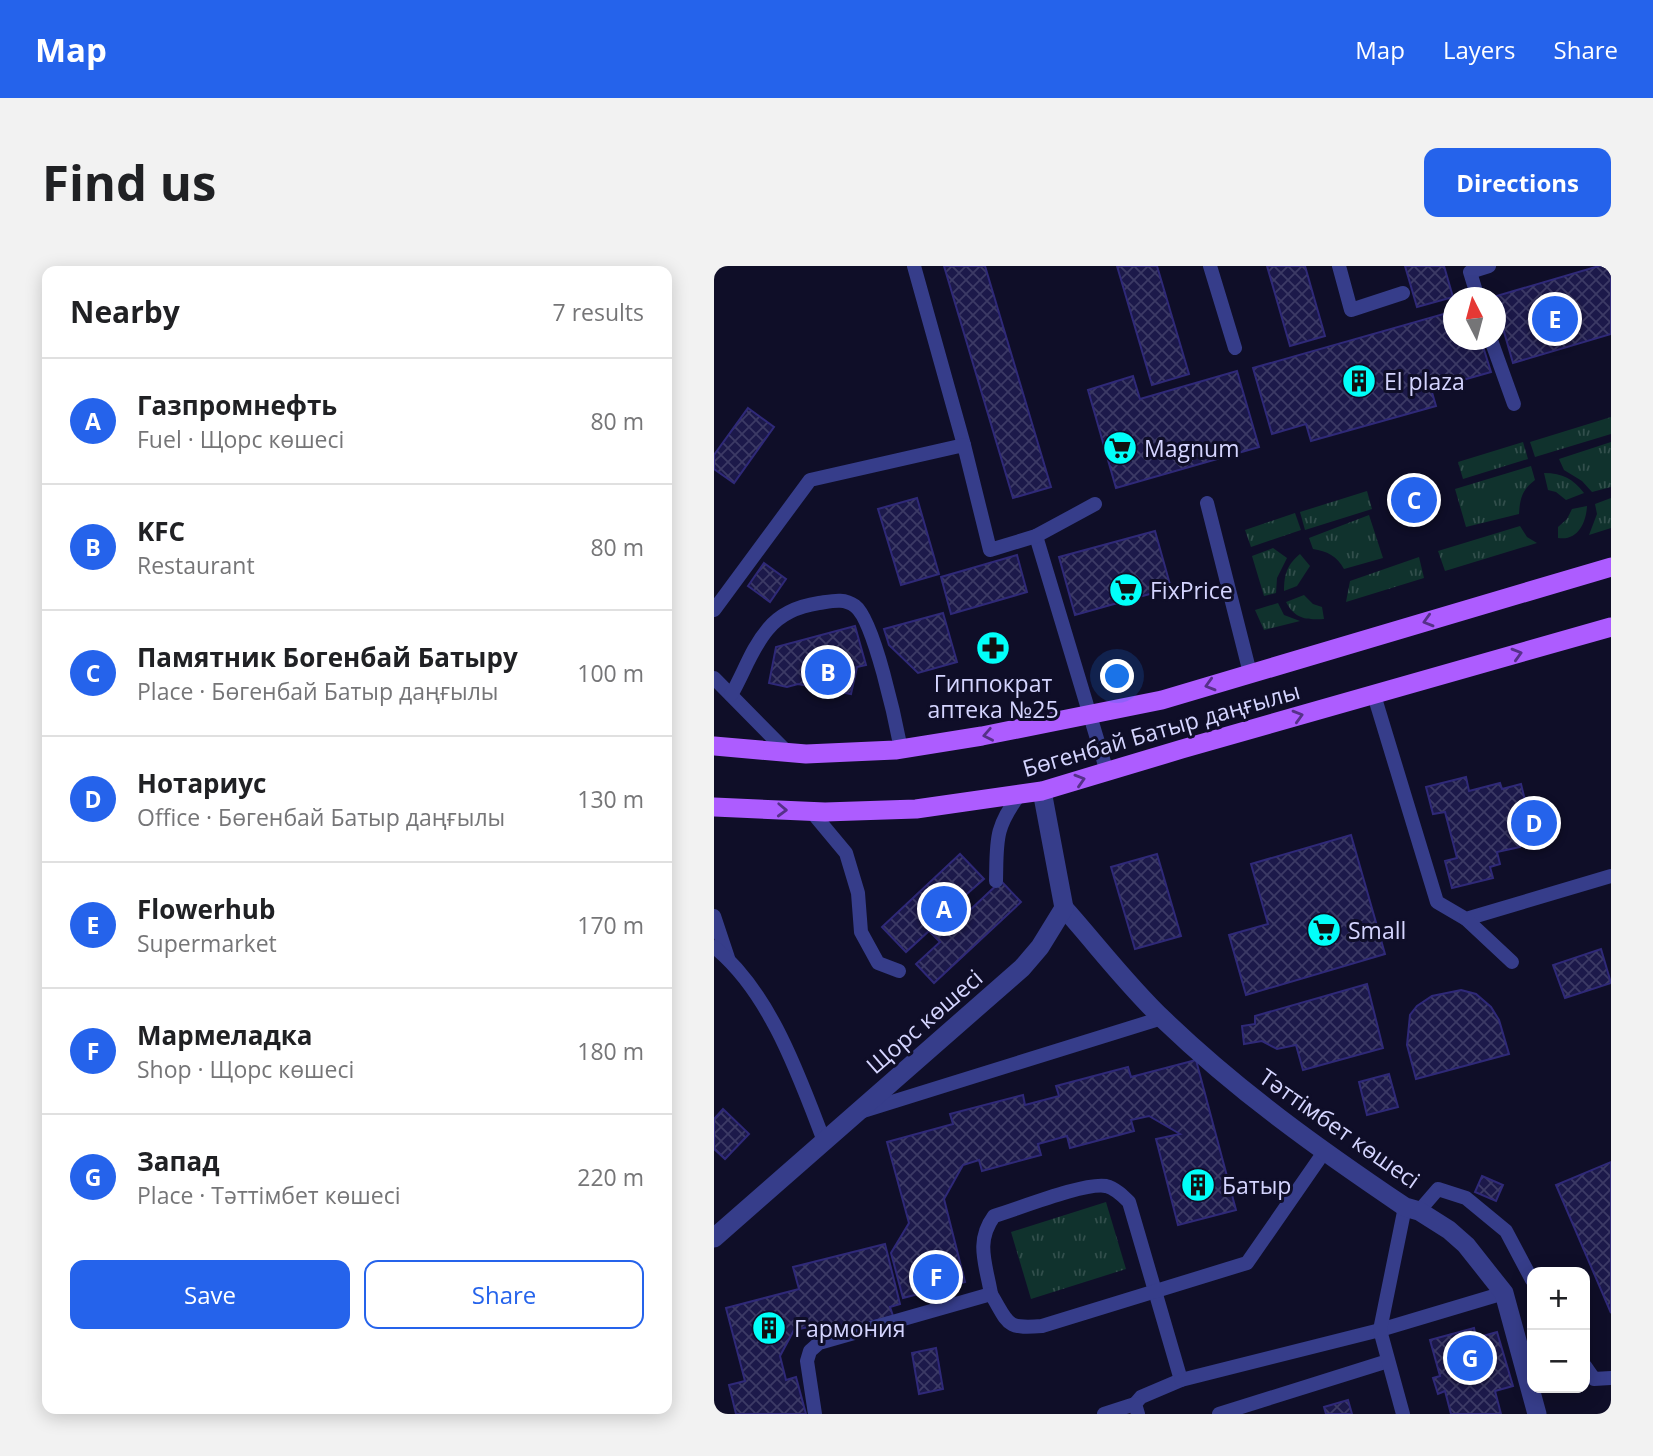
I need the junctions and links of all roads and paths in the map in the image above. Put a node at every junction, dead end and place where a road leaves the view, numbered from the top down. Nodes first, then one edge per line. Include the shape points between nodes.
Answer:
1 (914, 266) edge
2 (1210, 266) edge
3 (1339, 266) edge
4 (1489, 266) edge
5 (1475, 287) edge
6 (1403, 293) dead end
7 (1235, 348) dead end
8 (1495, 350) edge
9 (1514, 404) dead end
10 (964, 445) junction
11 (1207, 503) dead end
12 (1095, 504) dead end
13 (1036, 536) junction
14 (1611, 567) edge
15 (714, 610) edge
16 (1611, 627) edge
17 (1251, 674) junction
18 (714, 678) edge
19 (731, 695) junction
20 (1374, 695) junction
21 (1090, 714) junction
22 (714, 746) edge
23 (901, 749) junction
24 (786, 752) junction
25 (1107, 772) junction
26 (1042, 791) junction
27 (1020, 794) junction
28 (714, 807) edge
29 (811, 811) junction
30 (1611, 876) edge
31 (996, 881) dead end
32 (1064, 908) junction
33 (714, 916) edge
34 (1466, 919) junction
35 (714, 947) edge
36 (729, 958) junction
37 (1512, 962) dead end
38 (899, 971) dead end
39 (1162, 1018) junction
40 (856, 1113) junction
41 (824, 1141) junction
42 (1324, 1152) junction
43 (1412, 1209) junction
44 (714, 1238) edge
45 (1527, 1271) edge
46 (1155, 1292) junction
47 (1504, 1293) junction
48 (991, 1294) junction
49 (1380, 1330) junction
50 (1388, 1360) junction
51 (1590, 1373) edge
52 (1611, 1378) edge
53 (1181, 1380) junction
54 (1136, 1409) edge
55 (815, 1414) edge
56 (1104, 1414) edge
57 (1219, 1414) edge
58 (1403, 1414) edge
59 (1537, 1414) edge

1 - 10 lane
2 - 7 lane
3 - 6 lane via 1351,310
4 - 5 lane via 1470,272
8 - 9 lane
10 - 13 lane via 990,550
10 - 15 lane via 810,480
11 - 17 lane
12 - 13 lane
13 - 21 lane
14 -> 17 main road, Бөгенбай Батыр даңғылы
20 -> 16 main road, Бөгенбай Батыр даңғылы
17 -> 21 main road, Бөгенбай Батыр даңғылы via 1162,700
18 - 19 lane
19 - 23 lane via 769,627 787,612 843,600 858,608 869,630
19 - 24 lane
25 -> 20 main road, Бөгенбай Батыр даңғылы
20 - 34 lane via 1437,902
21 -> 23 main road, Бөгенбай Батыр даңғылы
21 - 25 lane
22 - 24 main road, Бөгенбай Батыр даңғылы
23 - 24 main road, Бөгенбай Батыр даңғылы
26 -> 25 main road, Бөгенбай Батыр даңғылы
26 - 27 main road, Бөгенбай Батыр даңғылы
26 - 32 street
27 - 29 main road, Бөгенбай Батыр даңғылы via 916,809
27 - 31 lane via 997,834
28 -> 29 main road, Бөгенбай Батыр даңғылы
29 - 38 lane via 846,853 858,893 861,932 878,962
30 - 34 lane
32 - 39 street, Тәттімбет көшесі
32 - 40 street, Щорс көшесі via 1022,968
33 - 36 lane
34 - 37 lane
35 - 36 lane
36 - 41 lane via 778,1033
39 - 40 lane
39 - 42 street, Тәттімбет көшесі via 1255,1101
40 - 41 street, Щорс көшесі
41 - 44 street, Щорс көшесі
42 - 43 street, Тәттімбет көшесі
42 - 46 lane via 1247,1263
43 - 45 lane via 1438,1189 1466,1198 1506,1231
43 - 47 street, Тәттімбет көшесі via 1466,1245
43 - 49 lane
46 - 48 lane via 1042,1326 1018,1328 1009,1324
46 - 48 lane via 1129,1202 1106,1186 994,1216 982,1244
46 - 53 lane
47 - 49 lane
47 - 59 street, Тәттімбет көшесі
48 - 55 lane via 819,1343 807,1360
49 - 50 lane
49 - 53 lane
50 - 57 lane
50 - 58 lane
51 - 52 lane via 1594,1379
53 - 54 lane via 1141,1397
54 - 56 lane

